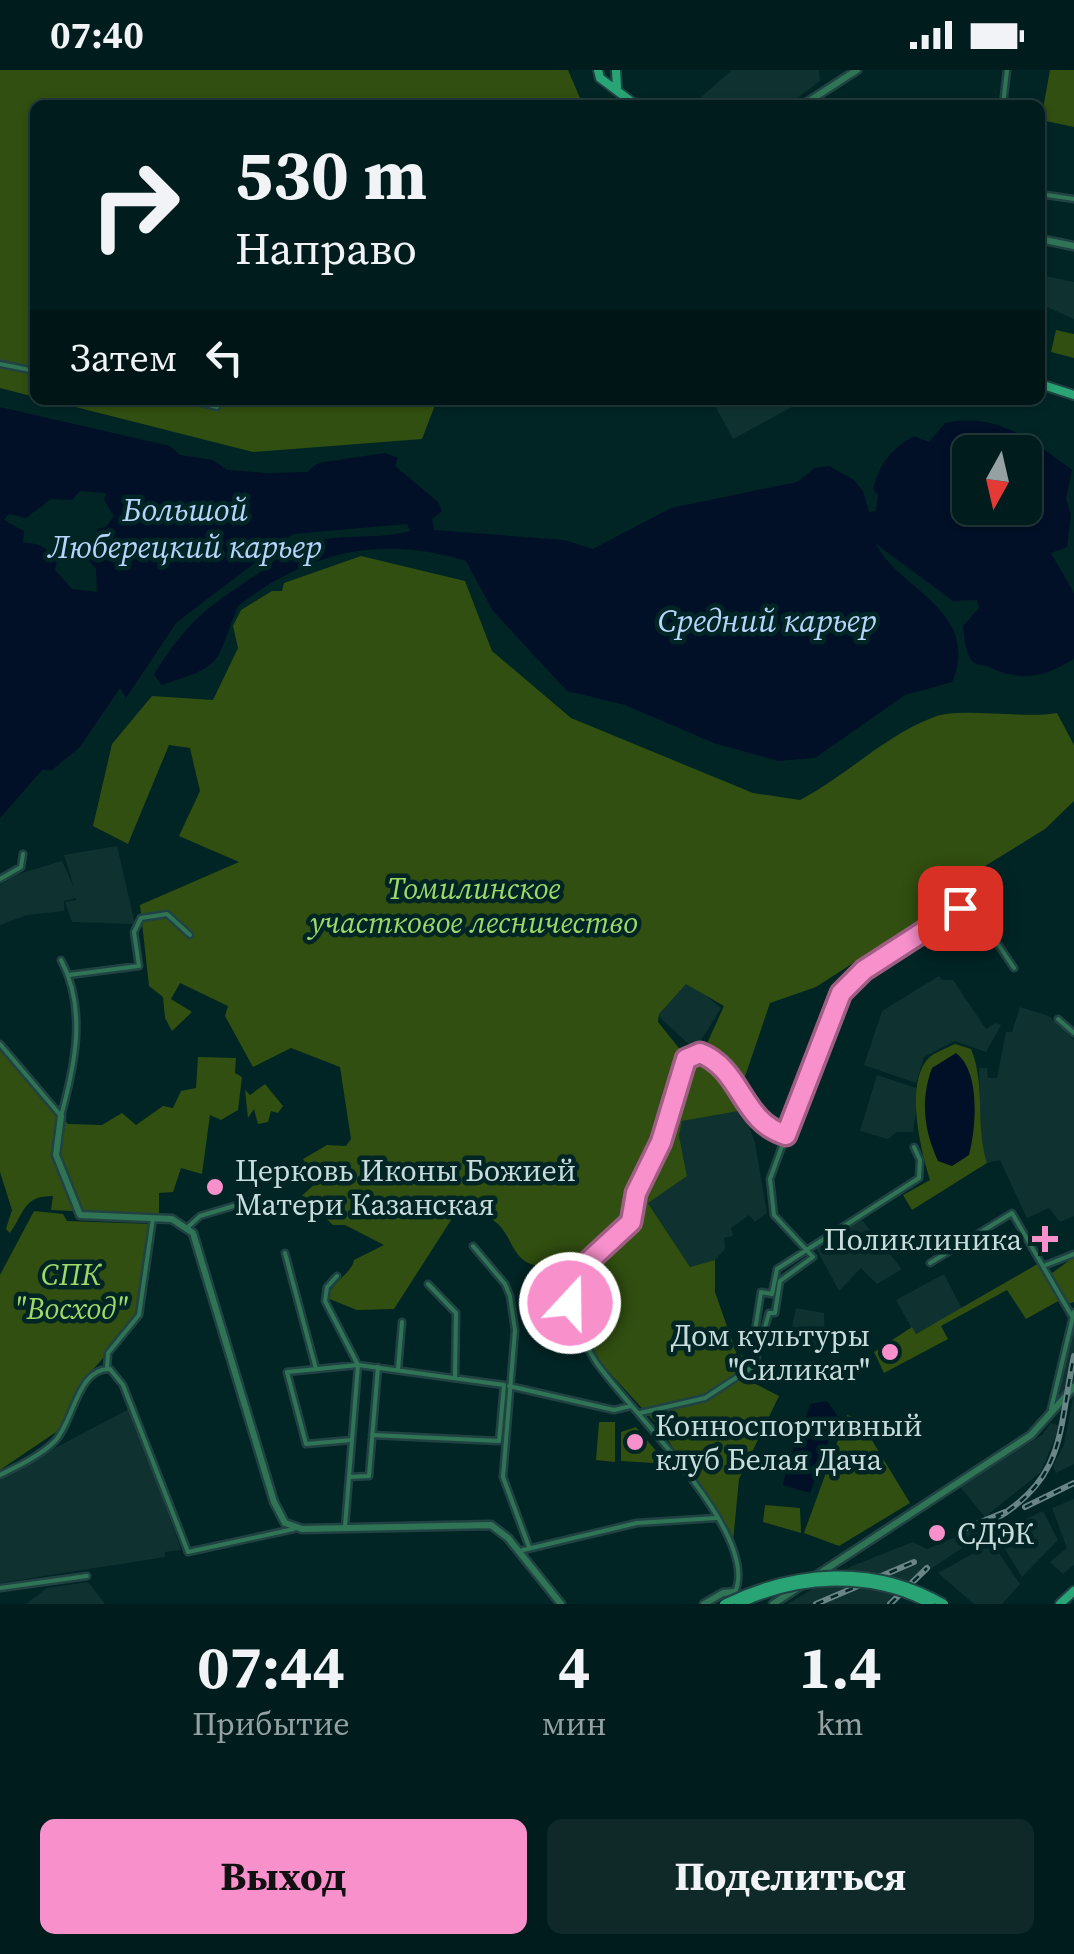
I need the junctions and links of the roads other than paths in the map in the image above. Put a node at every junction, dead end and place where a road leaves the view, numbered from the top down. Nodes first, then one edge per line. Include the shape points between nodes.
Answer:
1 (858, 70) edge
2 (1007, 70) edge
3 (605, 73) edge
4 (630, 100) edge
5 (811, 100) edge
6 (1004, 100) edge
7 (1045, 195) edge
8 (1074, 199) edge
9 (1045, 240) edge
10 (1074, 246) edge
11 (0, 364) edge
12 (30, 370) edge
13 (1045, 386) edge
14 (1074, 395) edge
15 (212, 405) edge
16 (217, 406) dead end
17 (23, 854) dead end
18 (0, 879) edge
19 (190, 934) dead end
20 (61, 960) dead end
21 (1014, 968) dead end
22 (69, 976) junction
23 (1058, 1019) dead end
24 (1074, 1033) edge
25 (0, 1044) edge
26 (61, 1116) junction
27 (786, 1135) junction
28 (914, 1147) dead end
29 (254, 1200) dead end
30 (153, 1218) junction
31 (188, 1227) junction
32 (473, 1246) dead end
33 (805, 1248) junction
34 (286, 1253) dead end
35 (1074, 1254) edge
36 (930, 1263) dead end
37 (1045, 1265) junction
38 (337, 1276) dead end
39 (428, 1284) dead end
40 (1073, 1315) edge
41 (402, 1322) dead end
42 (762, 1334) junction
43 (358, 1365) junction
44 (378, 1367) junction
45 (107, 1369) junction
46 (316, 1369) junction
47 (398, 1370) junction
48 (456, 1377) junction
49 (506, 1386) junction
50 (1074, 1388) edge
51 (633, 1406) junction
52 (640, 1413) junction
53 (1050, 1414) junction
54 (372, 1435) junction
55 (352, 1440) junction
56 (0, 1475) edge
57 (349, 1477) junction
58 (716, 1518) junction
59 (345, 1527) junction
60 (295, 1528) junction
61 (529, 1547) junction
62 (519, 1551) junction
63 (87, 1576) dead end
64 (0, 1588) edge
65 (733, 1590) junction
66 (1074, 1591) edge
67 (561, 1604) edge
68 (704, 1604) edge
69 (723, 1604) edge
70 (736, 1604) edge
71 (773, 1604) edge
72 (930, 1604) edge
73 (944, 1604) edge
74 (1060, 1604) edge

1 - 5 street
2 - 6 street
3 - 4 main road
7 - 8 street
9 - 10 street
11 - 12 street
13 - 14 main road
15 - 16 street
17 - 18 street via 21,867
19 - 22 street via 166,914 140,918 134,932 140,966
20 - 22 street
21 - 27 street via 979,916 960,908 864,970 833,1006
22 - 26 street via 77,1025
23 - 24 street
25 - 26 street
26 - 30 street via 56,1155 80,1215
27 - 33 street via 770,1179 771,1209
27 - 51 street via 761,1126 720,1063 700,1053 686,1059 631,1222 564,1284 584,1340
28 - 33 street via 919,1178
29 - 31 street via 206,1214
30 - 31 street
30 - 45 street via 139,1315 108,1354
31 - 60 street via 274,1502
32 - 49 street via 510,1296 515,1330
33 - 42 street via 813,1257 780,1281 775,1314
33 - 42 street via 777,1269 772,1294 761,1292 755,1331
34 - 46 street
35 - 37 street
36 - 37 street via 1012,1213
37 - 40 street
38 - 43 street via 326,1287 325,1301
39 - 48 street via 456,1313
40 - 53 street
41 - 47 street
42 - 52 street via 758,1361 728,1386
43 - 44 street
43 - 46 street
43 - 55 street
44 - 47 street
44 - 54 street
45 - 56 street via 85,1382 57,1438
45 - 60 street via 118,1376 188,1552
46 - 55 street via 288,1372 306,1444
47 - 48 street
48 - 49 street
49 - 51 street via 614,1410
49 - 54 street via 499,1441
49 - 61 street via 502,1476
50 - 53 street
51 - 52 street
52 - 58 street
53 - 71 street via 1030,1435
54 - 57 street via 369,1476
55 - 57 street
57 - 59 street
58 - 61 street via 637,1522
58 - 65 street via 738,1564
59 - 60 street
59 - 62 street via 487,1524
61 - 62 street
62 - 67 street
63 - 64 street
65 - 68 street
65 - 70 street
66 - 74 main road
69 - 73 main road, bridge via 770,1583 835,1575 904,1585
70 - 72 main road, bridge via 822,1582 890,1588

